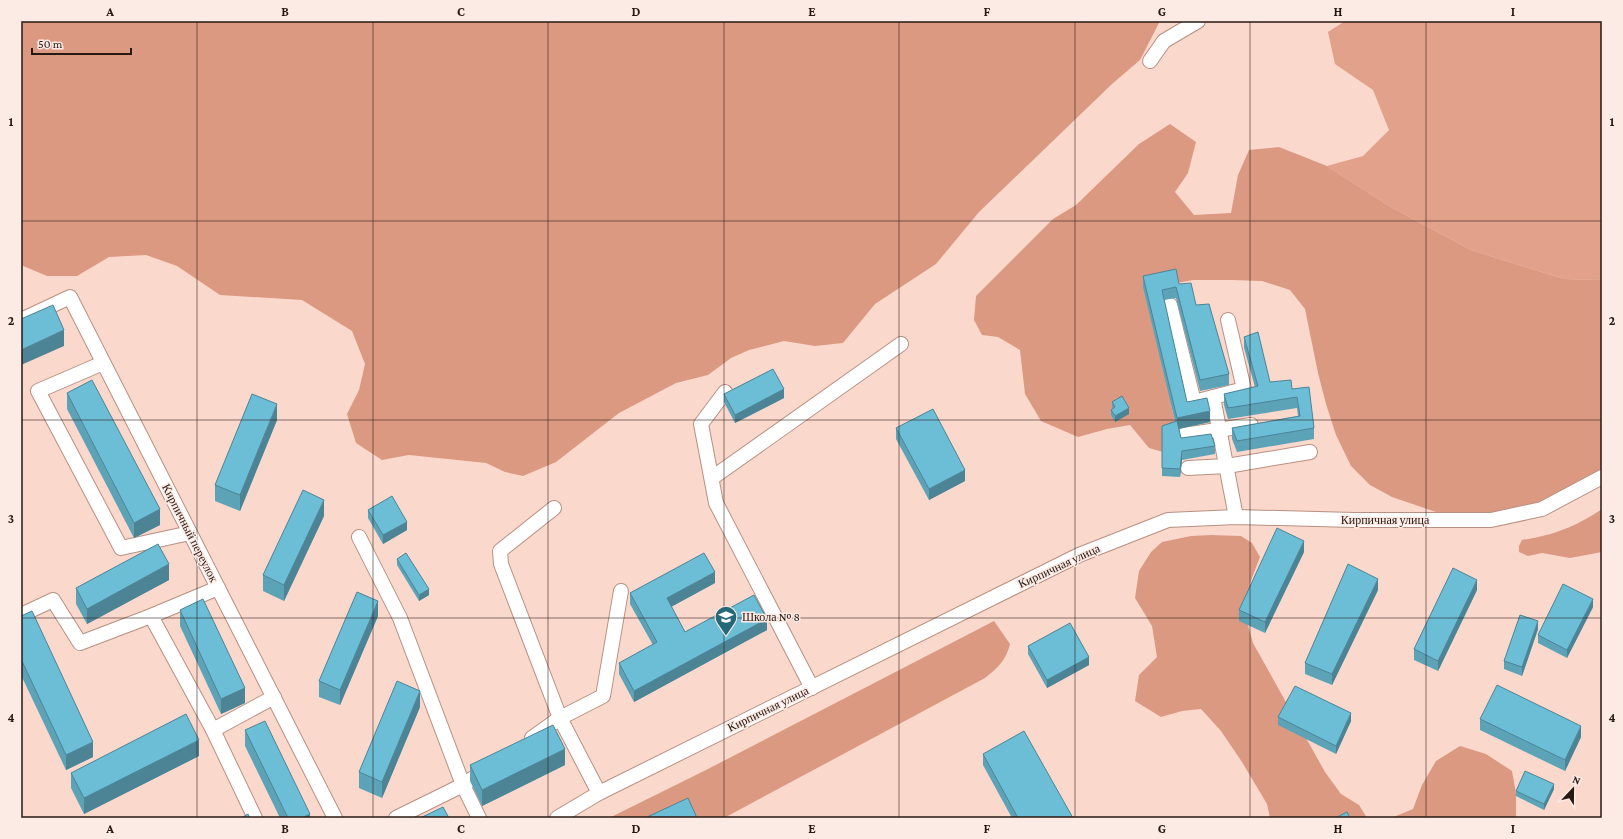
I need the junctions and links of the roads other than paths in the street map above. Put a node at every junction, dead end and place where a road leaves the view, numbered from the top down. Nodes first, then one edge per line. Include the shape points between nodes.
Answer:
1 (1198, 21) edge
2 (1150, 61) dead end
3 (1170, 305) dead end
4 (21, 320) edge
5 (1228, 320) dead end
6 (901, 344) dead end
7 (103, 362) junction
8 (726, 392) edge
9 (1213, 397) junction
10 (1262, 423) edge
11 (1220, 430) junction
12 (1184, 435) dead end
13 (1310, 452) dead end
14 (1227, 466) junction
15 (1188, 468) dead end
16 (1602, 477) edge
17 (712, 478) junction
18 (554, 508) dead end
19 (1236, 517) junction
20 (190, 532) junction
21 (359, 537) dead end
22 (218, 588) junction
23 (621, 590) dead end
24 (21, 615) edge
25 (152, 616) junction
26 (812, 688) junction
27 (274, 697) junction
28 (560, 718) junction
29 (213, 730) junction
30 (521, 745) edge
31 (495, 763) edge
32 (462, 785) junction
33 (599, 793) junction
34 (255, 818) edge
35 (335, 818) edge
36 (396, 818) edge
37 (479, 818) edge
38 (557, 818) edge

1 - 2 street via 1164,41
3 - 9 street via 1194,402
4 - 7 street, Кирпичный переулок via 70,297
5 - 9 street via 1244,389
6 - 17 street
7 - 20 street, Кирпичный переулок
7 - 20 street via 38,391 121,548
8 - 17 street via 701,424
9 - 11 street
10 - 11 street
11 - 12 street
11 - 14 street
13 - 14 street
14 - 15 street
14 - 19 street
16 - 19 street, Кирпичная улица via 1542,509 1491,520
17 - 26 street via 716,503
18 - 28 street via 500,551 502,564
19 - 26 street, Кирпичная улица via 1168,520 1079,555
20 - 22 street, Кирпичный переулок
21 - 32 street via 400,618
22 - 25 street
22 - 27 street, Кирпичный переулок
23 - 28 street via 603,696
24 - 25 street via 53,600 80,643
25 - 29 street
26 - 33 street, Кирпичная улица
27 - 29 street
27 - 35 street, Кирпичный переулок
28 - 30 street
28 - 33 street
29 - 34 street
31 - 32 street
32 - 36 street
32 - 37 street
33 - 38 street, Кирпичная улица

